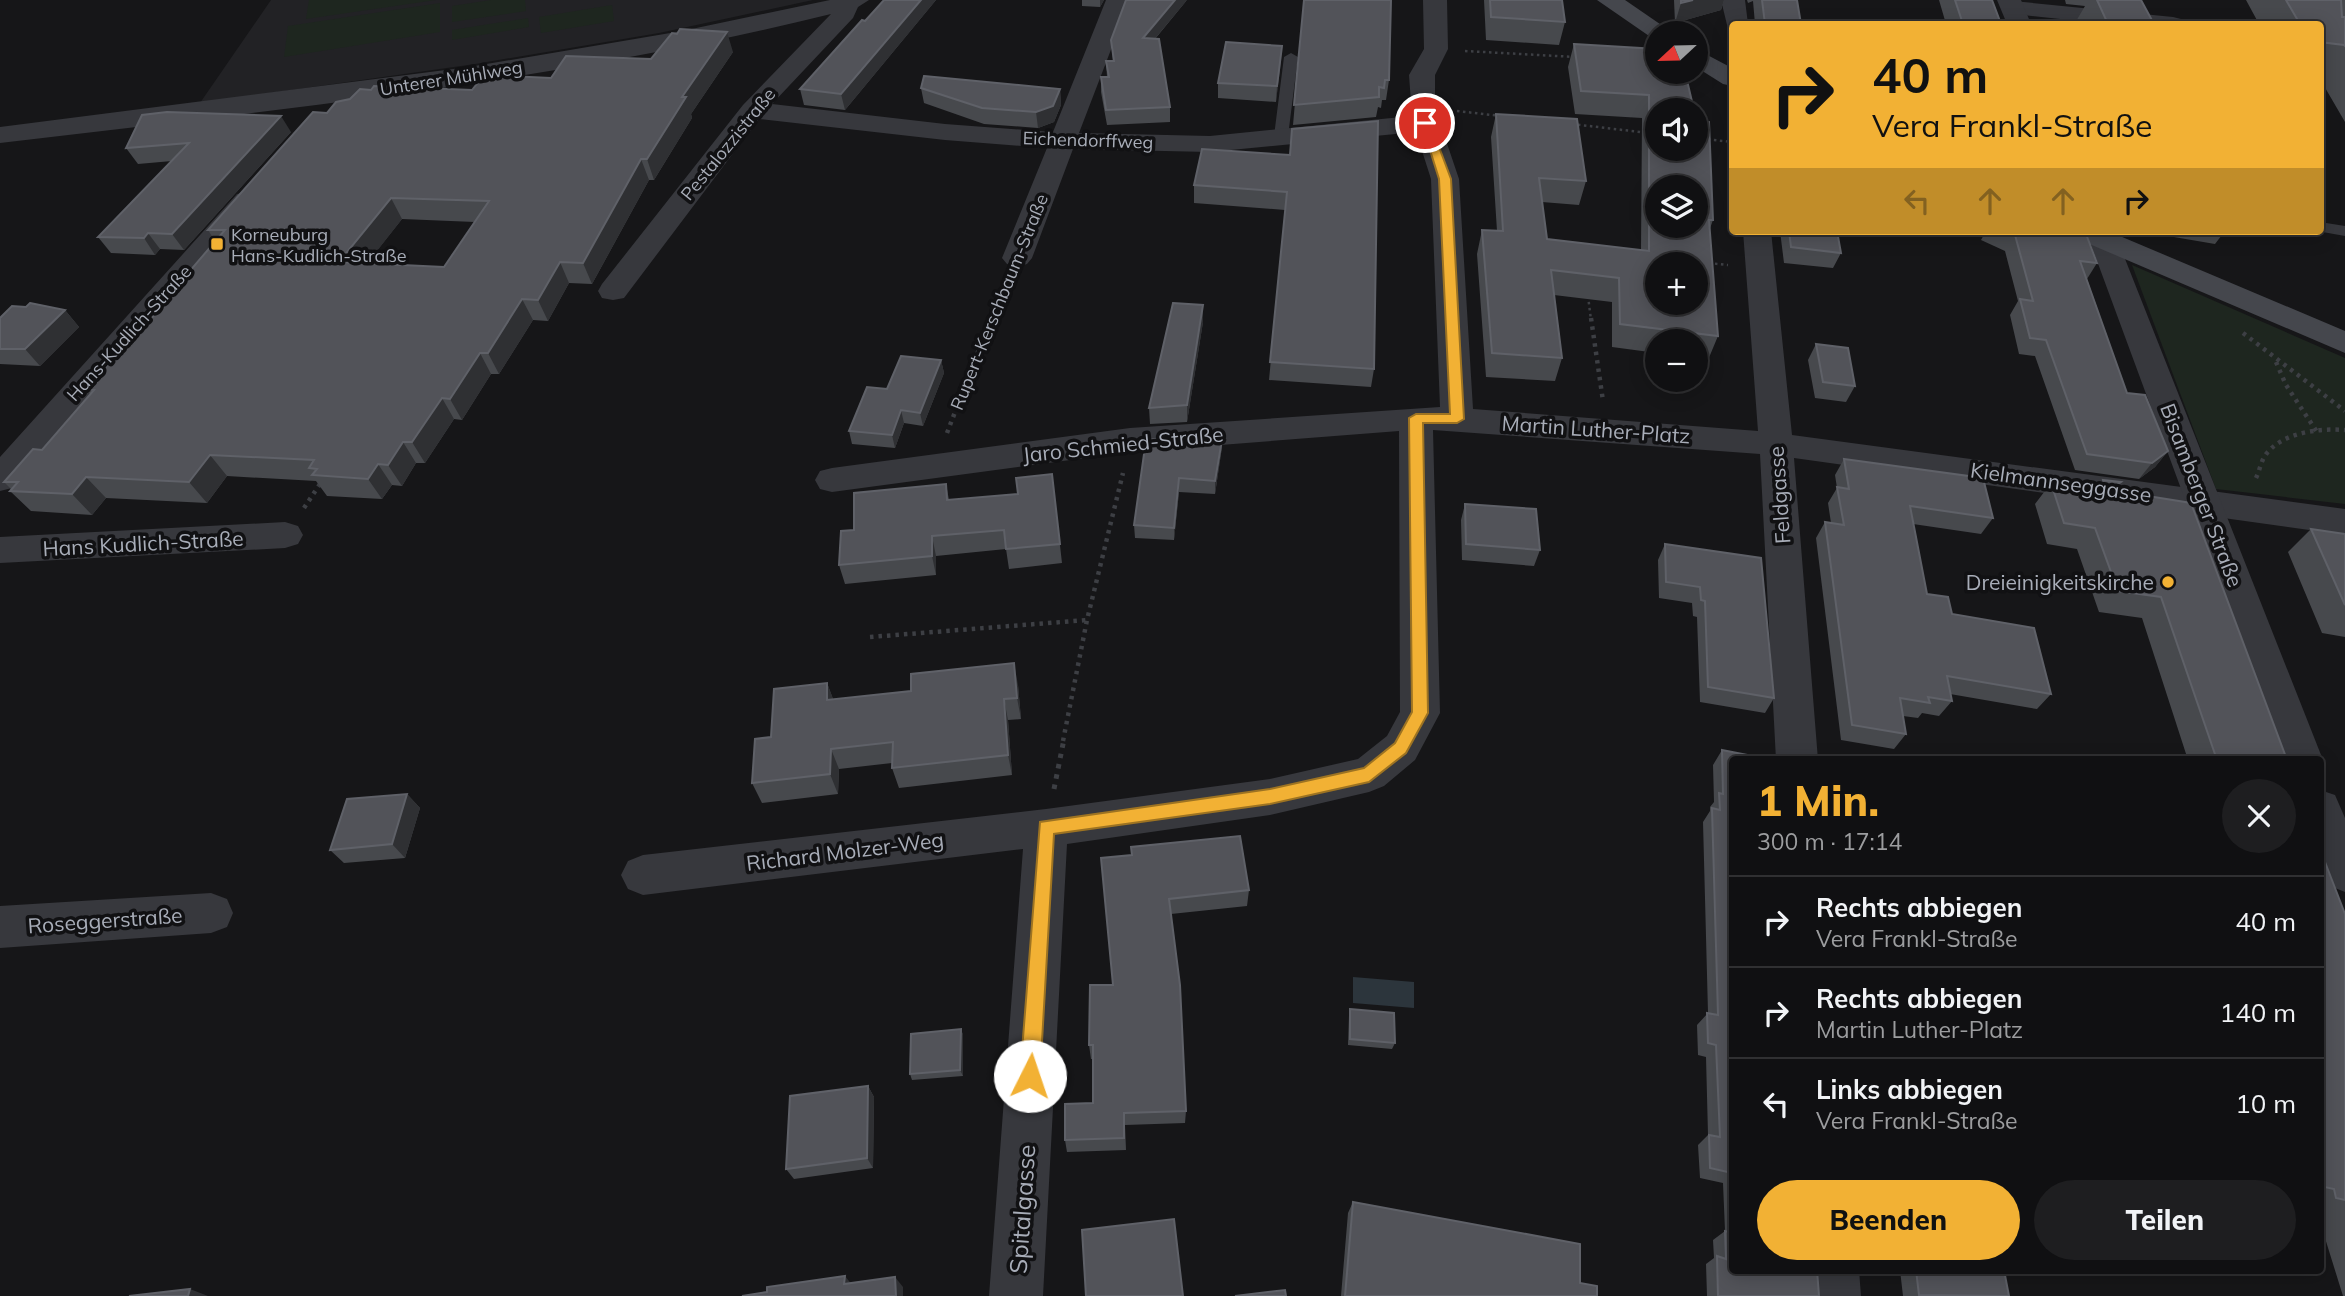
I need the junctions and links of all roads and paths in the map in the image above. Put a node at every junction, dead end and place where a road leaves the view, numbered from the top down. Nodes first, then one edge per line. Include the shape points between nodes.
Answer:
1 (1118, 0) edge
2 (1435, 0) edge
3 (1609, 0) edge
4 (1733, 0) edge
5 (852, 1) edge
6 (2014, 11) edge
7 (1736, 21) edge
8 (2109, 21) edge
9 (1645, 23) edge
10 (1436, 49) junction
11 (1292, 57) dead end
12 (1588, 58) edge
13 (1708, 64) edge
14 (1729, 77) edge
15 (342, 94) junction
16 (752, 110) junction
17 (1423, 115) junction
18 (1506, 116) edge
19 (1561, 123) edge
20 (316, 124) edge
21 (1645, 133) edge
22 (0, 135) edge
23 (1281, 136) junction
24 (1708, 139) edge
25 (1064, 141) junction
26 (1729, 142) edge
27 (262, 184) edge
28 (2324, 228) edge
29 (2345, 231) edge
30 (1757, 235) edge
31 (2095, 235) edge
32 (2097, 235) edge
33 (1017, 258) joint
34 (1708, 263) edge
35 (1760, 267) junction
36 (613, 291) dead end
37 (1588, 294) edge
38 (2234, 326) dead end
39 (2345, 343) edge
40 (2275, 361) junction
41 (2345, 411) edge
42 (1416, 418) junction
43 (1457, 419) junction
44 (1607, 430) junction
45 (2345, 430) edge
46 (2317, 432) junction
47 (1130, 440) junction
48 (1776, 443) junction
49 (7, 464) edge
50 (943, 465) junction
51 (324, 478) edge
52 (832, 480) dead end
53 (2205, 501) junction
54 (2245, 508) junction
55 (2345, 522) edge
56 (285, 535) joint
57 (0, 551) edge
58 (1087, 620) junction
59 (870, 637) dead end
60 (1797, 756) edge
61 (2301, 756) edge
62 (2324, 817) edge
63 (1046, 828) junction
64 (2345, 872) edge
65 (643, 875) dead end
66 (211, 913) dead end
67 (0, 926) edge
68 (1832, 1274) edge
69 (1016, 1296) edge
70 (1834, 1296) edge

1 - 25 street, Rupert-Kerschbaum-Straße
2 - 10 street
3 - 9 main road
4 - 7 street
5 - 15 street, Unterer Mühlweg via 577,58
5 - 16 street, Pestalozzistraße
6 - 8 street
10 - 12 path
10 - 17 street via 1422,75
11 - 23 lane
13 - 14 main road
15 - 20 street
15 - 22 street, Unterer Mühlweg
16 - 25 street, Eichendorffweg
16 - 36 street, Pestalozzistraße
17 - 18 path
17 - 23 street, Eichendorffweg
17 - 43 street via 1445,179
19 - 21 path
23 - 25 street, Eichendorffweg via 1210,144
24 - 26 path
25 - 33 street, Rupert-Kerschbaum-Straße
27 - 49 street, Hans-Kudlich-Straße
28 - 29 lane
30 - 35 street, Feldgasse
31 - 53 street, Bisamberger Straße
32 - 39 main road
33 - 50 path, Rupert-Kerschbaum-Straße via 942,447
34 - 35 path
35 - 48 street, Feldgasse
37 - 44 path
38 - 40 path
40 - 41 path
40 - 46 path
42 - 43 street, Martin Luther-Platz
42 - 47 street, Jaro Schmied-Straße
42 - 63 street, Richard Molzer-Weg via 1420,713 1401,748 1369,775 1270,797
43 - 44 street, Martin Luther-Platz
44 - 48 street, Martin Luther-Platz
45 - 46 path
46 - 54 path via 2281,442 2267,453
47 - 50 street, Jaro Schmied-Straße
47 - 58 path
48 - 53 street, Kielmannseggasse
48 - 60 street, Feldgasse
50 - 52 street, Jaro Schmied-Straße
51 - 56 path
53 - 54 street, Kielmannseggasse
53 - 61 street, Bisamberger Straße
54 - 55 street, Kielmannseggasse
56 - 57 street, Hans Kudlich-Straße
58 - 59 path
58 - 63 path
62 - 64 street
63 - 65 street, Richard Molzer-Weg
63 - 69 street, Spitalgasse
66 - 67 street, Roseggerstraße
68 - 70 street

